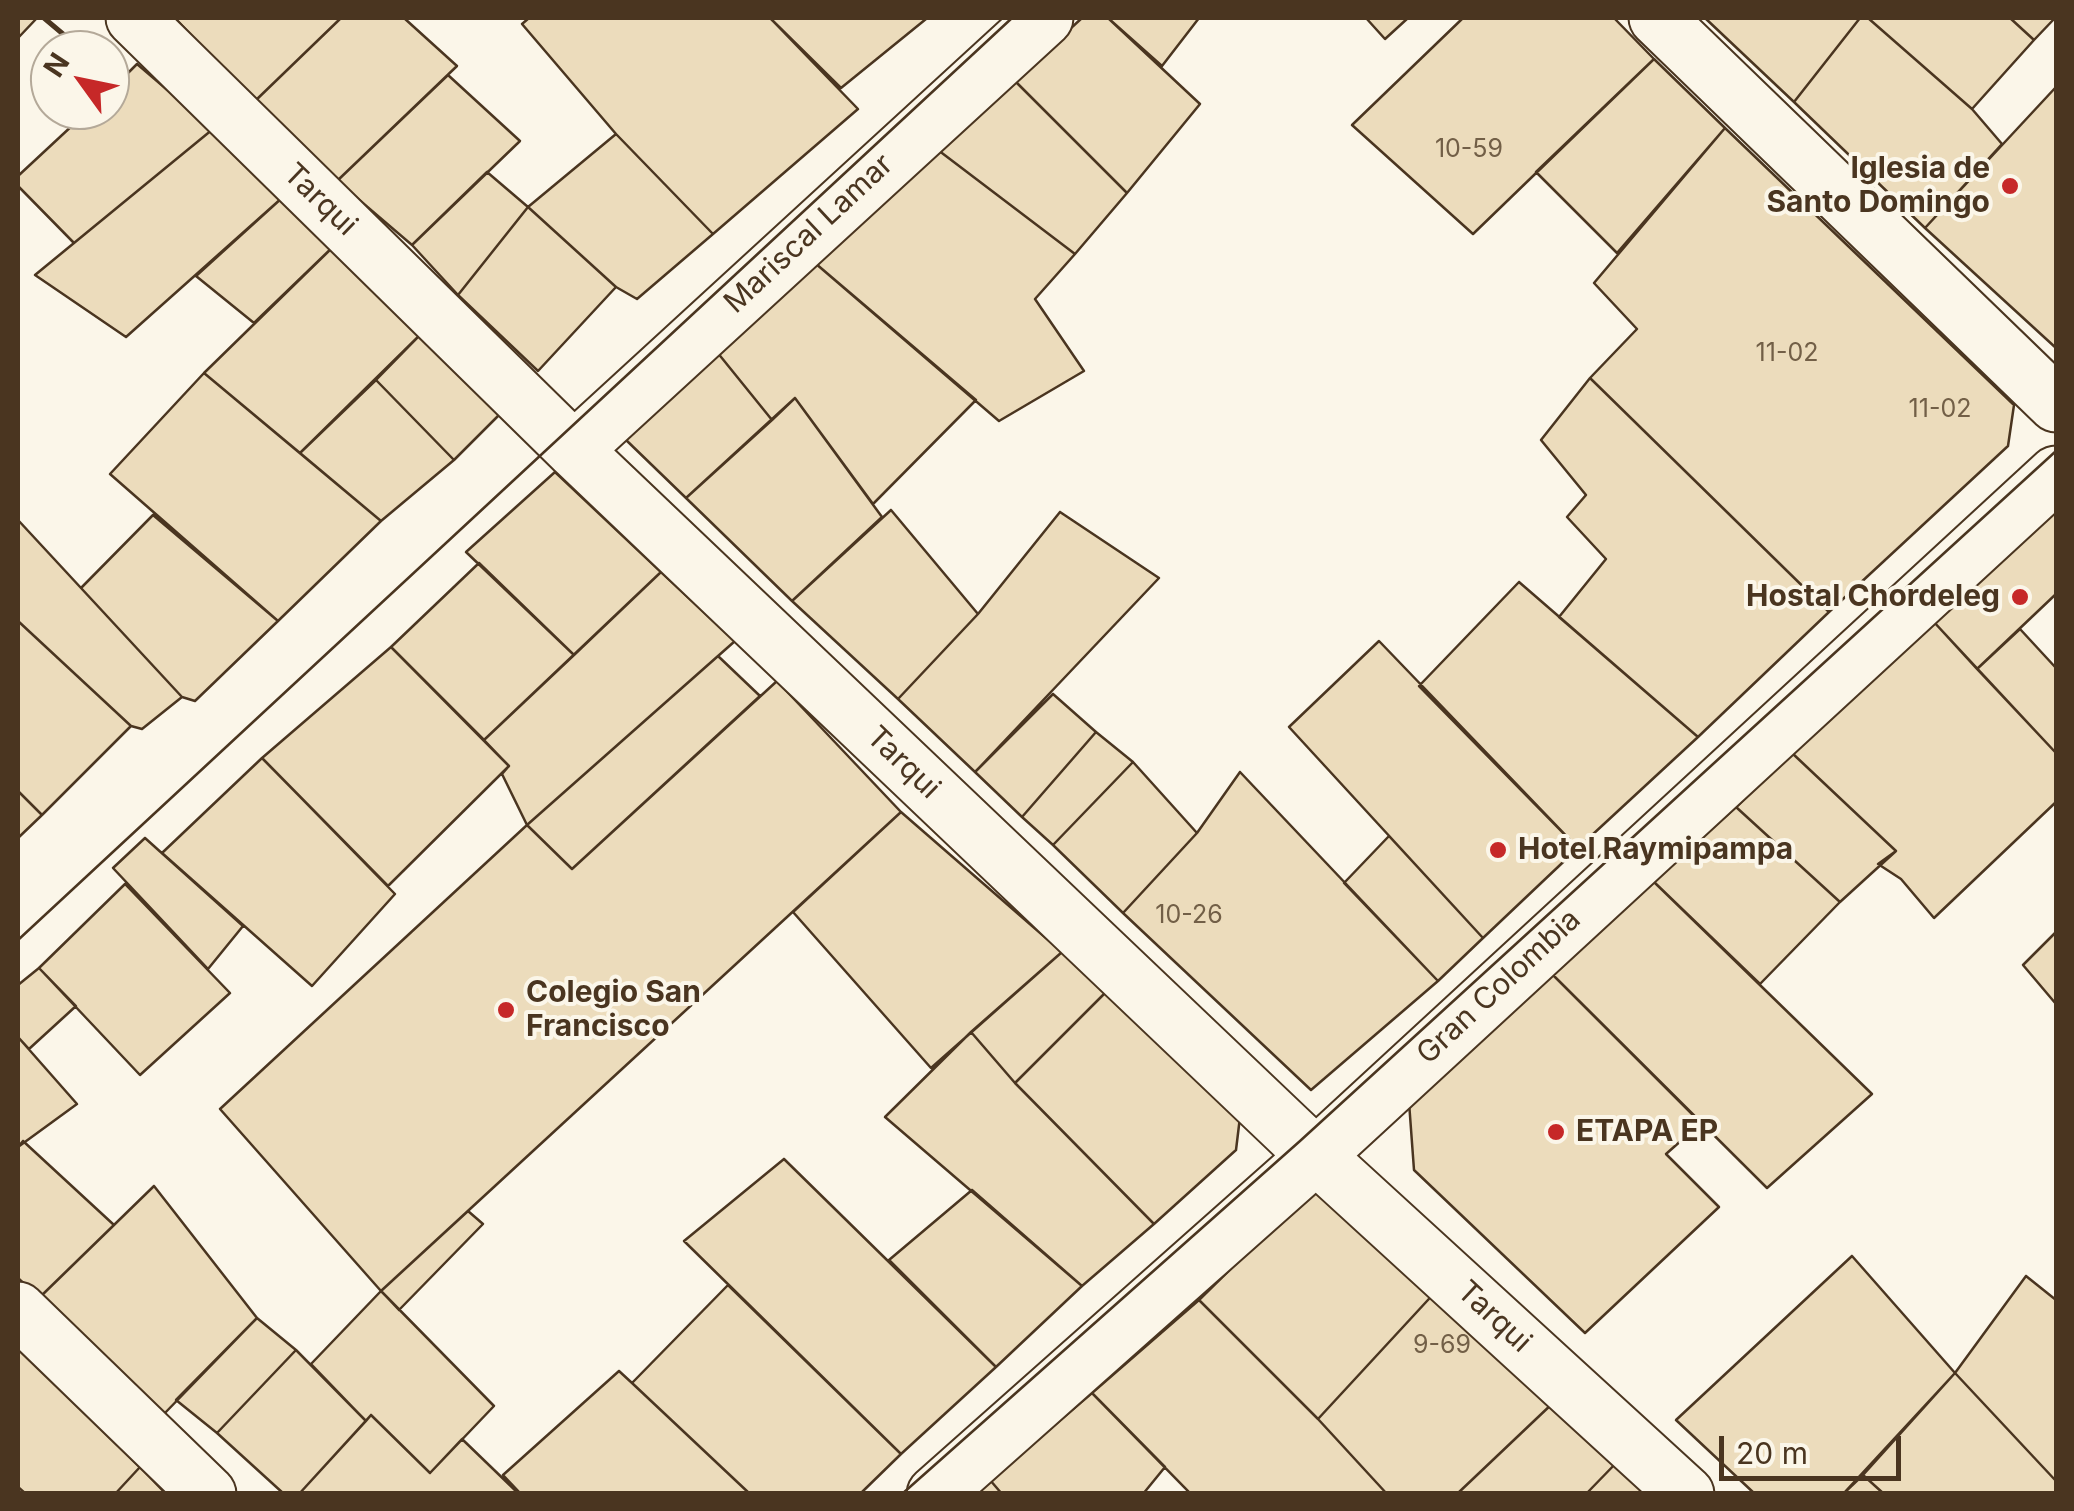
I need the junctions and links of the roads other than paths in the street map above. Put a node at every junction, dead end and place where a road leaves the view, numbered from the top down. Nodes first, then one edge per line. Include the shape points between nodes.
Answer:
1 (134, 18) edge
2 (1045, 18) edge
3 (1657, 18) edge
4 (2056, 404) edge
5 (574, 450) junction
6 (2056, 474) edge
7 (1318, 1154) junction
8 (18, 1310) edge
9 (208, 1494) edge
10 (934, 1494) edge
11 (1686, 1494) edge

1 - 5 street, Tarqui
2 - 5 street, Mariscal Lamar
3 - 4 street
5 - 7 street, Tarqui
6 - 7 street, Gran Colombia
7 - 10 street, Gran Colombia
7 - 11 street, Tarqui
8 - 9 street

